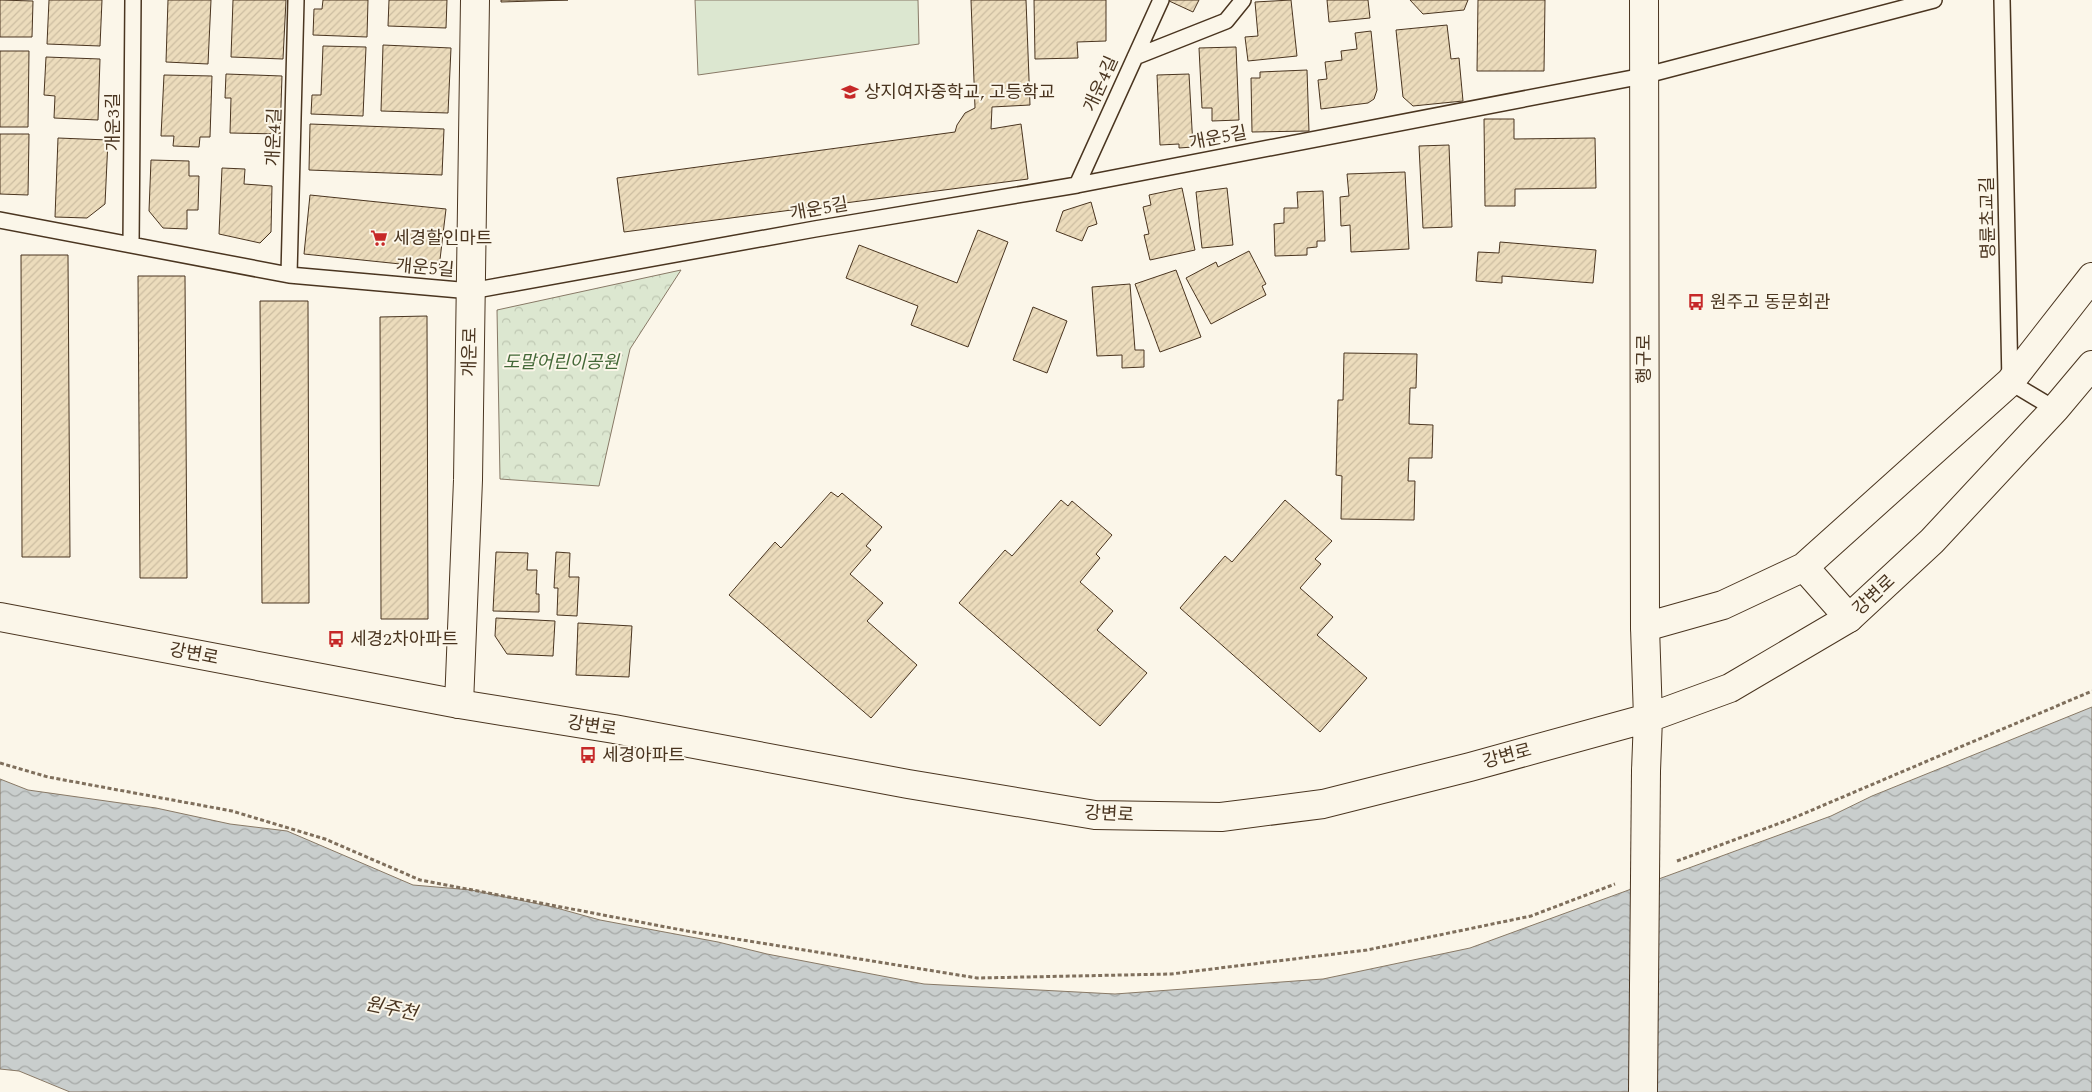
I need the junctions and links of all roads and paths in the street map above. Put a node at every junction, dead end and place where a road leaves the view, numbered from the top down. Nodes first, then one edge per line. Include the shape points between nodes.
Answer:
1 (132, 0) edge
2 (296, 0) edge
3 (475, 0) edge
4 (1161, 0) edge
5 (1243, 0) edge
6 (1644, 0) edge
7 (1934, 0) edge
8 (2002, 0) edge
9 (1135, 57) junction
10 (1643, 76) junction
11 (1077, 184) junction
12 (0, 220) edge
13 (130, 245) junction
14 (289, 275) junction
15 (2092, 277) edge
16 (471, 291) junction
17 (2092, 365) edge
18 (2010, 382) junction
19 (2055, 409) junction
20 (1804, 567) junction
21 (0, 617) edge
22 (1849, 618) junction
23 (1645, 627) junction
24 (2092, 691) edge
25 (459, 704) junction
26 (1648, 718) junction
27 (0, 763) edge
28 (1670, 864) dead end
29 (1624, 881) dead end
30 (1643, 1092) edge

1 - 13 lane, 개운3길
2 - 14 lane, 개운4길
3 - 16 street, 개운로
4 - 9 lane, 개운4길
5 - 9 lane via 1226,21
6 - 10 street, 행구로
7 - 10 lane, 개운5길
8 - 18 lane, 명륜초교길
9 - 11 lane, 개운4길
10 - 11 lane, 개운5길
10 - 23 street, 행구로
11 - 16 lane, 개운5길
12 - 13 lane, 개운5길
13 - 14 lane, 개운5길
14 - 16 lane, 개운5길
15 - 18 street
16 - 25 street, 개운로
17 - 19 street, 강변로
18 - 19 lane
18 - 20 street
19 - 22 street, 강변로 via 1932,541
20 - 22 street
20 - 23 street via 1723,605
21 - 25 street, 강변로
22 - 26 street, 강변로 via 1730,688
23 - 26 street, 행구로
24 - 28 path via 1791,819
25 - 26 street, 강변로 via 1095,816 1221,817 1322,804
26 - 30 street, 행구로, bridge
27 - 29 path via 48,777 232,811 325,839 420,880 687,931 977,978 1171,974 1367,950 1531,916

